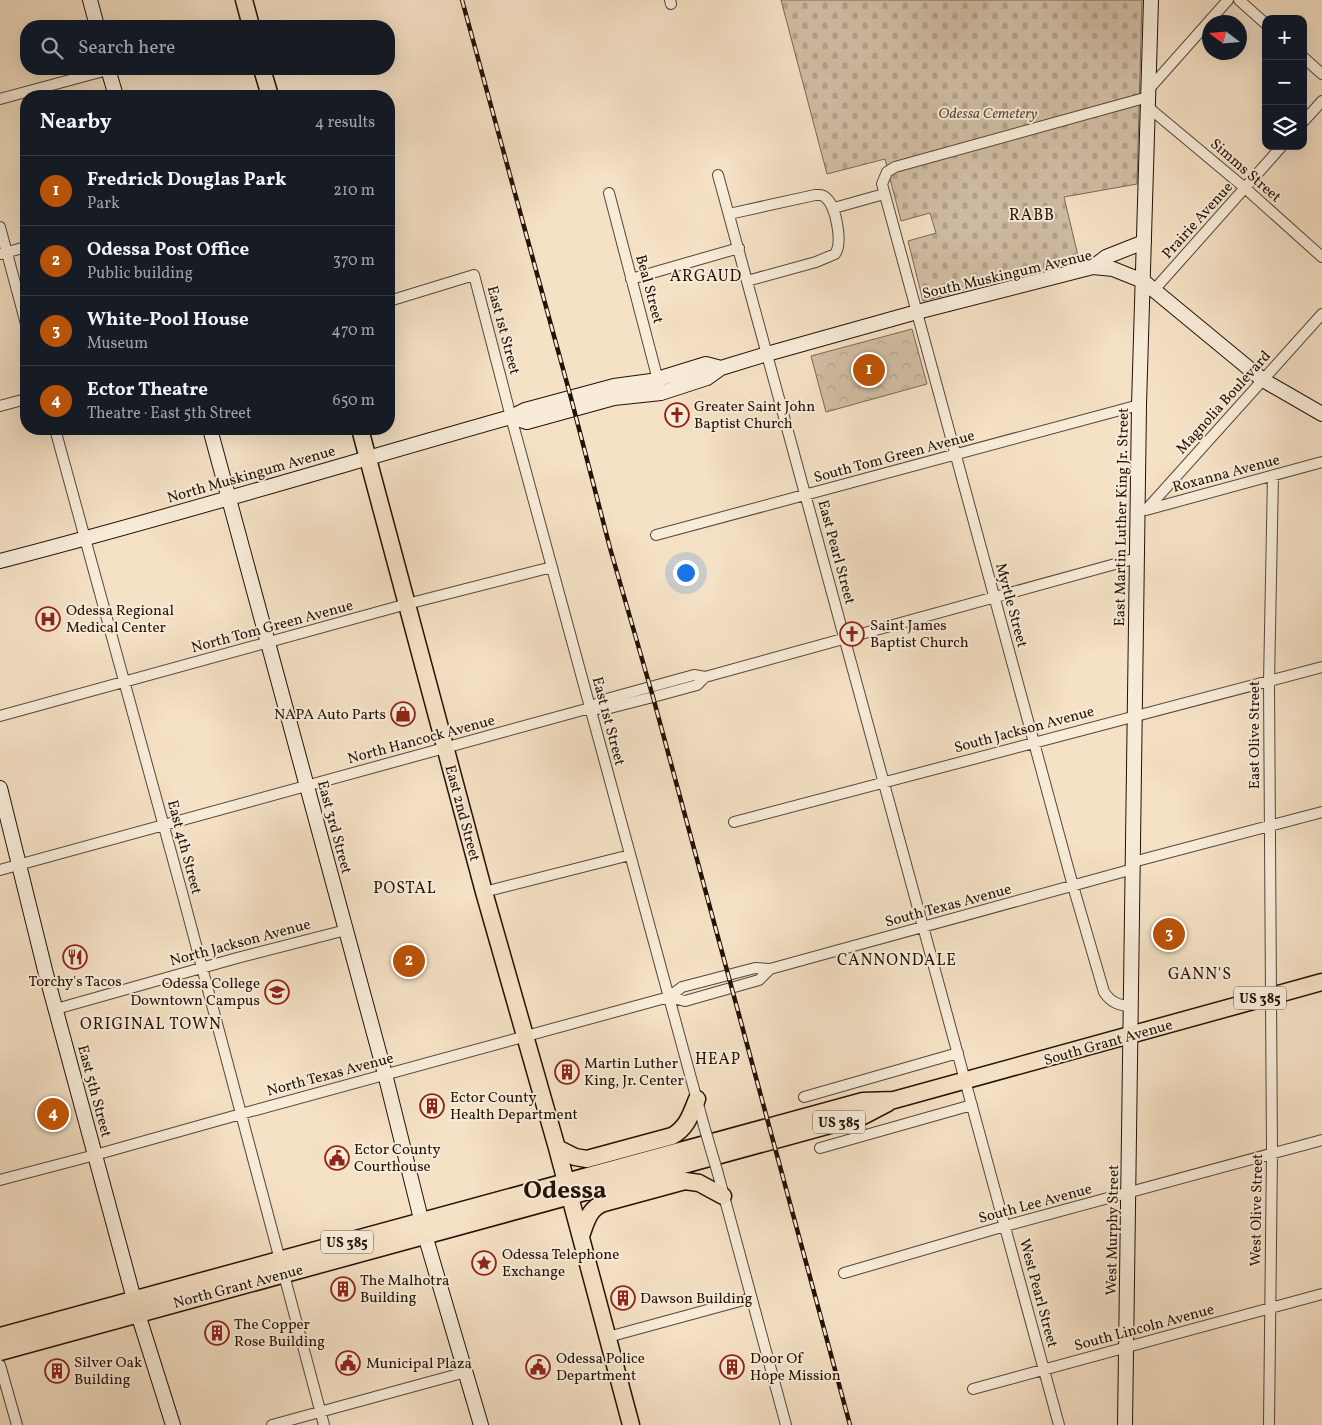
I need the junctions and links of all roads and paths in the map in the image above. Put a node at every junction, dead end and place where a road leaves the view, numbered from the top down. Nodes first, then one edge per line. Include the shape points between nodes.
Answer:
1 (90, 0) edge
2 (244, 0) edge
3 (1151, 0) edge
4 (1228, 0) edge
5 (1239, 0) edge
6 (95, 20) edge
7 (249, 20) edge
8 (1262, 20) edge
9 (1306, 60) edge
10 (1322, 74) edge
11 (87, 75) edge
12 (111, 75) edge
13 (264, 75) edge
14 (33, 90) edge
15 (114, 90) edge
16 (268, 90) edge
17 (20, 93) edge
18 (1148, 98) junction
19 (0, 99) edge
20 (1322, 101) edge
21 (1307, 118) edge
22 (1278, 150) edge
23 (718, 175) dead end
24 (1245, 188) junction
25 (609, 193) dead end
26 (884, 194) junction
27 (834, 208) junction
28 (729, 214) junction
29 (0, 227) edge
30 (1144, 242) junction
31 (738, 248) junction
32 (20, 249) edge
33 (3, 253) edge
34 (1322, 258) edge
35 (1093, 267) junction
36 (631, 279) junction
37 (747, 281) junction
38 (1143, 281) junction
39 (1154, 290) junction
40 (395, 298) edge
41 (20, 305) edge
42 (918, 312) junction
43 (1322, 314) edge
44 (767, 354) junction
45 (721, 368) junction
46 (658, 379) junction
47 (1263, 380) junction
48 (661, 393) junction
49 (20, 401) edge
50 (572, 404) junction
51 (1139, 405) junction
52 (0, 406) edge
53 (1322, 414) edge
54 (512, 417) junction
55 (57, 435) edge
56 (212, 435) edge
57 (362, 435) edge
58 (956, 454) junction
59 (368, 457) junction
60 (1322, 462) edge
61 (1273, 476) junction
62 (806, 495) junction
63 (229, 499) junction
64 (1142, 511) junction
65 (656, 535) dead end
66 (86, 537) junction
67 (1137, 558) junction
68 (0, 561) edge
69 (552, 567) junction
70 (995, 597) junction
71 (407, 604) junction
72 (845, 638) junction
73 (268, 643) junction
74 (1322, 667) edge
75 (125, 682) junction
76 (1269, 682) junction
77 (590, 708) junction
78 (1135, 715) junction
79 (0, 716) edge
80 (1034, 742) junction
81 (446, 747) junction
82 (884, 782) junction
83 (307, 786) junction
84 (0, 788) edge
85 (1322, 812) edge
86 (734, 822) dead end
87 (164, 825) junction
88 (1269, 826) junction
89 (630, 855) junction
90 (19, 864) junction
91 (1133, 866) junction
92 (0, 870) edge
93 (1073, 886) junction
94 (484, 892) junction
95 (923, 927) junction
96 (346, 930) junction
97 (202, 968) junction
98 (1322, 982) edge
99 (1272, 995) junction
100 (668, 996) junction
101 (1132, 1007) junction
102 (56, 1009) junction
103 (1131, 1035) junction
104 (525, 1036) junction
105 (958, 1053) junction
106 (385, 1074) junction
107 (965, 1081) junction
108 (804, 1097) dead end
109 (697, 1099) junction
110 (972, 1105) junction
111 (242, 1114) junction
112 (1322, 1140) edge
113 (557, 1148) junction
114 (820, 1148) dead end
115 (707, 1151) joint
116 (1272, 1153) junction
117 (96, 1155) junction
118 (0, 1180) edge
119 (568, 1189) junction
120 (1128, 1192) junction
121 (723, 1196) junction
122 (1005, 1226) junction
123 (424, 1228) junction
124 (581, 1236) junction
125 (282, 1267) junction
126 (844, 1273) dead end
127 (1322, 1294) edge
128 (752, 1298) junction
129 (136, 1307) junction
130 (1270, 1308) junction
131 (0, 1336) edge
132 (608, 1337) junction
133 (1126, 1347) junction
134 (0, 1352) edge
135 (0, 1365) edge
136 (1044, 1370) junction
137 (466, 1372) junction
138 (973, 1389) dead end
139 (320, 1412) junction
140 (17, 1425) edge
141 (173, 1425) edge
142 (272, 1425) edge
143 (324, 1425) edge
144 (480, 1425) edge
145 (631, 1425) edge
146 (786, 1425) edge
147 (1059, 1425) edge
148 (1125, 1425) edge
149 (1269, 1425) edge

1 - 6 street
2 - 7 main road
3 - 18 street, East Martin Luther King Jr. Street
4 - 18 street
5 - 8 street
9 - 10 street
11 - 14 street
12 - 15 street
13 - 16 main road
17 - 19 street
18 - 24 street, Simms Street
18 - 26 street via 895,167 884,178
18 - 30 street, East Martin Luther King Jr. Street
20 - 21 street
22 - 24 street, Prairie Avenue
23 - 28 street, East Pearl Street
24 - 34 street, Simms Street
24 - 39 street, Prairie Avenue
25 - 36 street, Beal Street
26 - 27 street
26 - 42 street, Myrtle Street
27 - 28 street via 822,195 815,195
27 - 37 street via 839,244 835,254
28 - 31 street, East Pearl Street
29 - 33 street
30 - 35 street
30 - 38 street, East Martin Luther King Jr. Street
31 - 36 street
31 - 37 street, East Pearl Street
32 - 33 street
33 - 41 street
35 - 38 street, South Muskingum Avenue via 1113,269
35 - 42 street, South Muskingum Avenue
36 - 46 street, Beal Street
37 - 44 street, East Pearl Street
38 - 39 street, South Muskingum Avenue
38 - 51 street, East Martin Luther King Jr. Street
39 - 47 street, South Muskingum Avenue
40 - 54 street, East 1st Street via 474,275
42 - 44 street, South Muskingum Avenue
42 - 58 street, Myrtle Street
43 - 47 street, Magnolia Boulevard
44 - 45 street, South Muskingum Avenue
44 - 62 street, East Pearl Street
45 - 46 street, South Muskingum Avenue via 706,364
45 - 48 street, South Muskingum Avenue via 707,378
46 - 48 street, Beal Street
46 - 50 street, South Muskingum Avenue via 614,386
47 - 53 street, South Muskingum Avenue
47 - 64 street, Magnolia Boulevard
48 - 50 street, South Muskingum Avenue
49 - 52 street
50 - 54 street, North Muskingum Avenue via 525,410
51 - 58 street, South Tom Green Avenue
51 - 64 street, East Martin Luther King Jr. Street
54 - 59 street, North Muskingum Avenue
54 - 69 street, East 1st Street
55 - 66 street, East 4th Street
56 - 63 street, East 3rd Street
57 - 59 main road, East 2nd Street
58 - 62 street, South Tom Green Avenue
58 - 70 street, Myrtle Street
59 - 63 street, North Muskingum Avenue
59 - 71 main road, East 2nd Street
60 - 61 street, Roxanna Avenue
61 - 64 street, Roxanna Avenue
61 - 76 street, East Olive Street
62 - 65 street, South Tom Green Avenue
62 - 72 street, East Pearl Street
63 - 66 street, North Muskingum Avenue
63 - 73 street, East 3rd Street
64 - 67 street, East Martin Luther King Jr. Street
66 - 68 street, North Muskingum Avenue
66 - 75 street, East 4th Street
67 - 70 street, North Hancock Avenue
67 - 78 street, East Martin Luther King Jr. Street
69 - 71 street, North Tom Green Avenue
69 - 77 street, East 1st Street
70 - 72 street, North Hancock Avenue
70 - 80 street, Myrtle Street
71 - 73 street, North Tom Green Avenue
71 - 81 main road, East 2nd Street
72 - 77 street, North Hancock Avenue via 705,677 697,685 606,710
72 - 82 street, East Pearl Street
73 - 75 street, North Tom Green Avenue
73 - 83 street, East 3rd Street
74 - 76 street, South Jackson Avenue
75 - 79 street, North Tom Green Avenue
75 - 87 street, East 4th Street
76 - 78 street, South Jackson Avenue
76 - 88 street, East Olive Street
77 - 81 street, North Hancock Avenue
77 - 89 street, East 1st Street
78 - 80 street, South Jackson Avenue
78 - 91 street, East Martin Luther King Jr. Street
80 - 82 street, South Jackson Avenue
80 - 93 street, Myrtle Street
81 - 83 street, North Hancock Avenue
81 - 94 main road, East 2nd Street
82 - 86 street, South Jackson Avenue
82 - 95 street, East Pearl Street
83 - 87 street, North Hancock Avenue
83 - 96 street, East 3rd Street
84 - 90 street, East 5th Street
85 - 88 street, South Texas Avenue
87 - 90 street, North Hancock Avenue
87 - 97 street, East 4th Street
88 - 91 street, South Texas Avenue
88 - 99 street, East Olive Street
89 - 94 street
89 - 100 street, East 1st Street
90 - 92 street, North Hancock Avenue
90 - 102 street, East 5th Street
91 - 93 street, South Texas Avenue
91 - 101 street, East Martin Luther King Jr. Street
93 - 95 street, South Texas Avenue
93 - 101 street, Myrtle Street via 1104,992 1114,1003
94 - 104 main road, East 2nd Street
95 - 100 street, South Texas Avenue via 770,969 759,980 685,1002
95 - 105 street, East Pearl Street
96 - 97 street, North Jackson Avenue
96 - 106 street, East 3rd Street
97 - 102 street, North Jackson Avenue
97 - 111 street, East 4th Street
98 - 99 main road, South Grant Avenue / US 385
99 - 103 main road, South Grant Avenue / US 385
99 - 116 street, West Olive Street
100 - 104 street, North Texas Avenue
100 - 109 street, East 1st Street
101 - 103 street, East Martin Luther King Jr. Street
102 - 117 street, East 5th Street
103 - 107 main road, South Grant Avenue / US 385
103 - 120 street, West Murphy Street
104 - 106 street, North Texas Avenue
104 - 113 main road, East 2nd Street
105 - 107 street, East Pearl Street
105 - 108 street
106 - 111 street, North Texas Avenue
106 - 123 street, East 3rd Street
107 - 110 street, West Pearl Street
107 - 115 main road, South Grant Avenue / US 385 via 894,1100 863,1116
109 - 113 main road via 685,1126 666,1138 587,1159
109 - 121 street, East 1st Street, bridge
110 - 114 street
110 - 122 street, West Pearl Street
111 - 117 street, North Texas Avenue
111 - 125 street, East 4th Street
112 - 116 street, South Lee Avenue
113 - 119 main road, East 2nd Street
115 - 119 main road, North Grant Avenue / US 385
116 - 120 street, South Lee Avenue
116 - 130 street, West Olive Street
117 - 118 street, North Texas Avenue
117 - 129 street, East 5th Street
119 - 123 main road, North Grant Avenue / US 385
119 - 124 main road, East 2nd Street
120 - 122 street, South Lee Avenue
120 - 133 street, West Murphy Street
121 - 124 main road via 689,1180 604,1203 591,1211
121 - 128 street, East 1st Street
122 - 126 street, South Lee Avenue
122 - 136 street, West Pearl Street
123 - 125 main road, North Grant Avenue / US 385
123 - 137 street, East 3rd Street
124 - 132 main road, East 2nd Street
125 - 129 main road, North Grant Avenue / US 385
125 - 139 street, East 4th Street
127 - 130 street, South Lincoln Avenue
128 - 132 street
128 - 146 street, East 1st Street
129 - 131 main road, North Grant Avenue / US 385
129 - 134 main road, North Grant Avenue / US 385
129 - 141 street, East 5th Street
130 - 133 street, South Lincoln Avenue
130 - 149 street, West Olive Street
132 - 145 main road, East 2nd Street
133 - 136 street, South Lincoln Avenue
133 - 148 street, West Murphy Street
135 - 140 street
136 - 138 street, South Lincoln Avenue
136 - 147 street, West Pearl Street
137 - 139 street
137 - 144 street, East 3rd Street
139 - 142 street
139 - 143 street, East 4th Street

